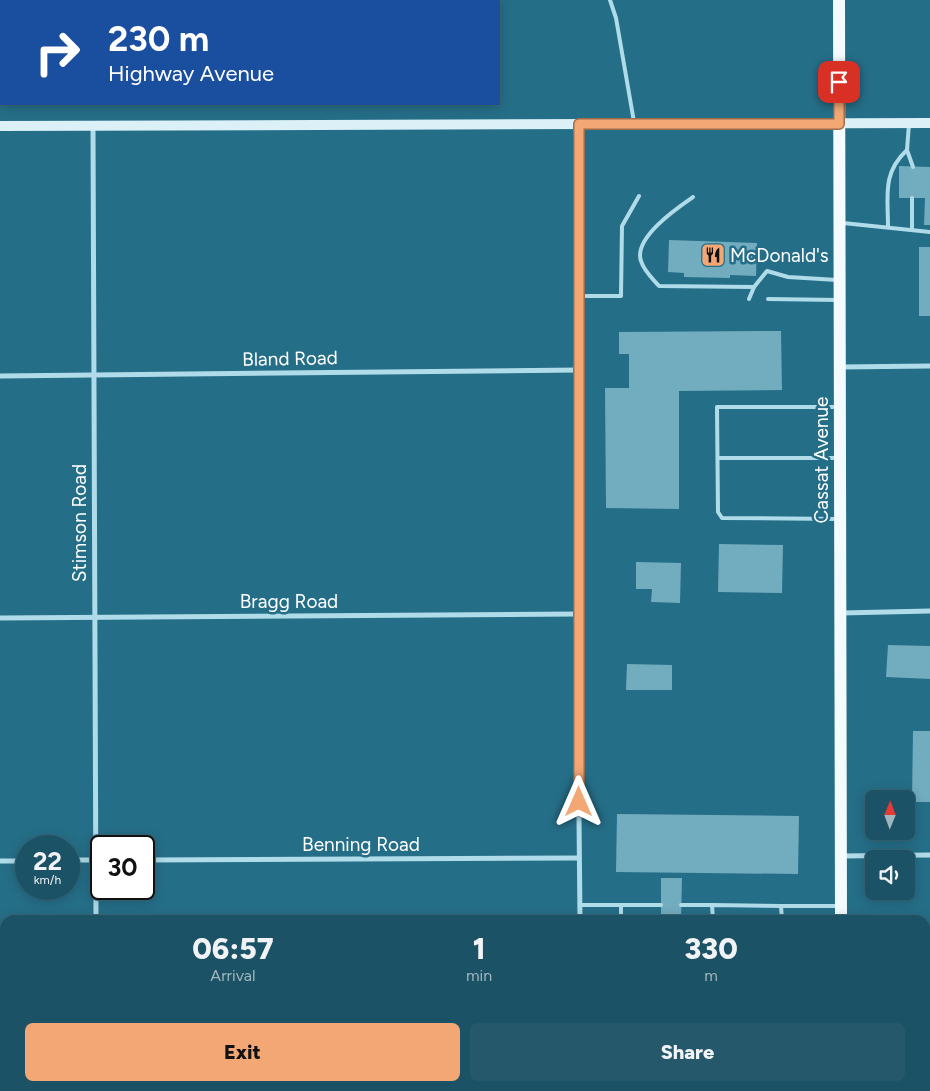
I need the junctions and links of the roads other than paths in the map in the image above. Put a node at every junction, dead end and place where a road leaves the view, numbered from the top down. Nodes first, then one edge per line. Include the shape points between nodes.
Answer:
1 (610, 0) edge
2 (839, 0) edge
3 (579, 124) junction
4 (634, 124) junction
5 (839, 124) junction
6 (909, 124) junction
7 (930, 124) edge
8 (93, 125) junction
9 (0, 126) edge
10 (907, 150) junction
11 (913, 167) dead end
12 (638, 196) dead end
13 (693, 197) dead end
14 (912, 198) dead end
15 (839, 222) junction
16 (888, 227) junction
17 (912, 230) junction
18 (930, 232) edge
19 (839, 280) junction
20 (754, 287) junction
21 (579, 296) junction
22 (749, 299) dead end
23 (768, 299) dead end
24 (839, 300) junction
25 (930, 366) edge
26 (840, 367) junction
27 (579, 370) junction
28 (94, 375) junction
29 (0, 376) edge
30 (840, 407) junction
31 (718, 458) junction
32 (840, 458) junction
33 (840, 519) junction
34 (930, 611) edge
35 (841, 613) junction
36 (577, 614) junction
37 (94, 617) junction
38 (0, 618) edge
39 (98, 835) edge
40 (930, 855) edge
41 (841, 856) junction
42 (579, 858) junction
43 (15, 860) edge
44 (155, 860) edge
45 (0, 861) edge
46 (97, 900) edge
47 (580, 905) junction
48 (621, 905) junction
49 (681, 905) dead end
50 (712, 905) junction
51 (661, 906) dead end
52 (781, 906) junction
53 (841, 906) junction
54 (96, 915) edge
55 (580, 915) edge
56 (621, 915) edge
57 (713, 915) edge
58 (782, 915) edge
59 (841, 915) edge

1 - 4 lane
2 - 5 main road, Cassat Avenue
3 - 4 street
3 - 8 street
3 - 21 street
4 - 5 street
5 - 6 street
5 - 15 main road, Cassat Avenue
6 - 7 street
6 - 10 lane
8 - 9 street
8 - 28 street, Stimson Road
10 - 11 lane
10 - 16 lane via 891,169
12 - 21 lane via 622,226 621,296
13 - 20 lane via 669,213 644,240 640,259 646,272 659,286
14 - 17 lane
15 - 16 lane
15 - 19 main road, Cassat Avenue
16 - 17 lane
17 - 18 lane
19 - 20 lane via 788,278 767,271
19 - 24 main road, Cassat Avenue
20 - 22 lane
21 - 27 street
23 - 24 lane
24 - 26 main road, Cassat Avenue
25 - 26 street
26 - 30 main road, Cassat Avenue
27 - 28 street, Bland Road
27 - 36 street
28 - 29 street, Bland Road
28 - 37 street, Stimson Road
30 - 31 lane via 717,407
30 - 32 main road, Cassat Avenue
31 - 32 lane
31 - 33 lane via 718,512 722,518
32 - 33 main road, Cassat Avenue
33 - 35 main road, Cassat Avenue
34 - 35 street
35 - 41 main road, Cassat Avenue
36 - 37 street, Bragg Road
36 - 42 street
37 - 38 street, Bragg Road
37 - 39 street, Stimson Road
40 - 41 street
41 - 53 main road, Cassat Avenue
42 - 44 street, Benning Road
42 - 47 street
43 - 45 street
46 - 54 street, Stimson Road
47 - 48 lane
47 - 55 street
48 - 51 lane
48 - 56 lane
49 - 50 lane
50 - 52 lane
50 - 57 lane
52 - 53 lane
52 - 58 lane
53 - 59 main road, Cassat Avenue

